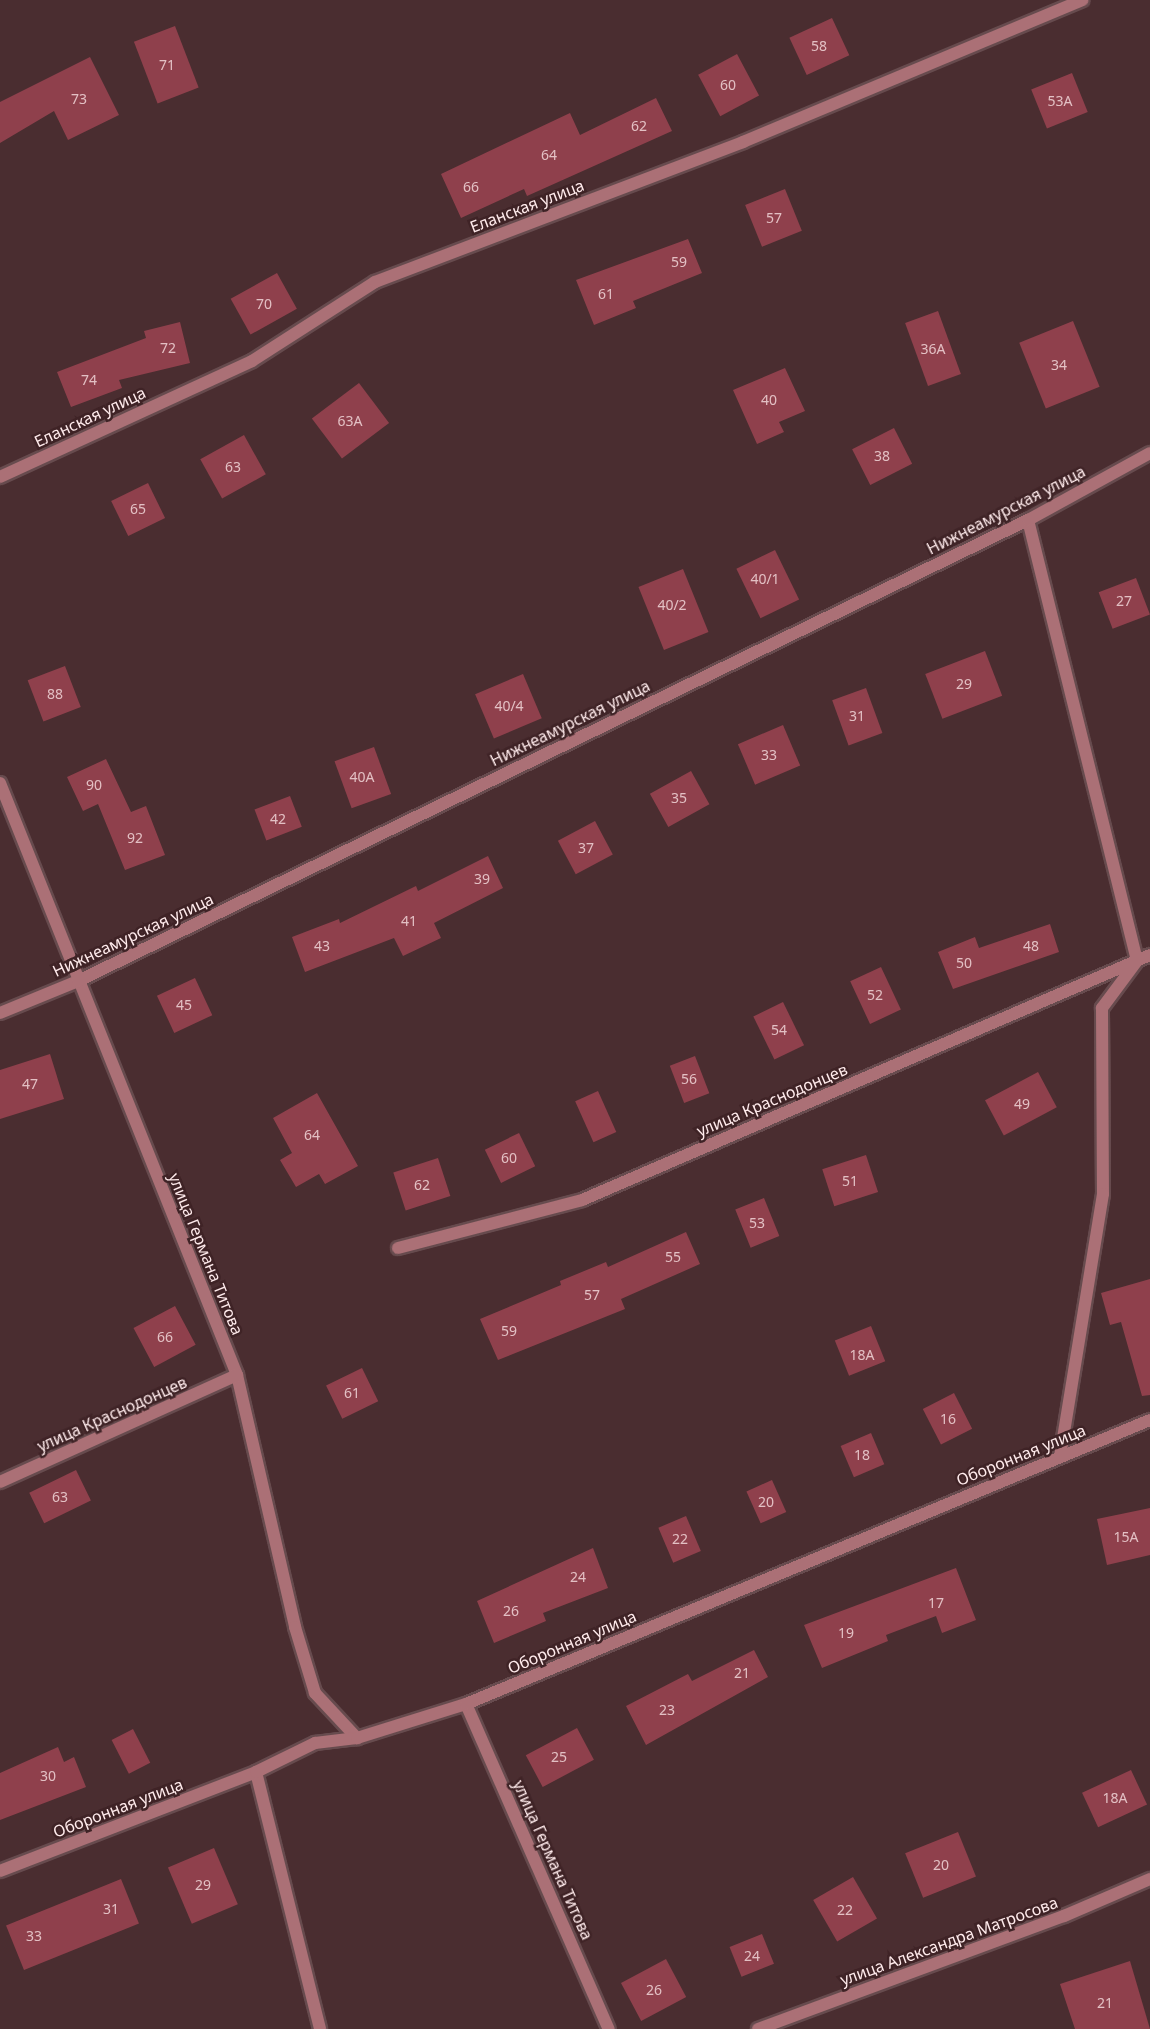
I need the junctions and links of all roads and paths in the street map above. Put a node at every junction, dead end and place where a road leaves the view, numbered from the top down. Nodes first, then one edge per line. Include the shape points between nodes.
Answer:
1 (1083, 0) edge
2 (1150, 453) edge
3 (0, 477) edge
4 (1028, 520) junction
5 (0, 783) edge
6 (1150, 955) edge
7 (1137, 961) junction
8 (78, 981) junction
9 (0, 1013) edge
10 (398, 1248) dead end
11 (237, 1375) junction
12 (1150, 1420) edge
13 (1060, 1456) junction
14 (0, 1482) edge
15 (466, 1704) junction
16 (357, 1738) junction
17 (256, 1772) junction
18 (0, 1871) edge
19 (1150, 1879) edge
20 (320, 2029) edge
21 (609, 2029) edge
22 (758, 2029) edge

1 - 3 street, Еланская улица via 742,142 375,282 252,361
2 - 4 street, Нижнеамурская улица
4 - 7 street
4 - 8 street, Нижнеамурская улица
5 - 8 street, улица Германа Титова
6 - 7 street, улица Краснодонцев
7 - 10 street, улица Краснодонцев via 582,1200
7 - 13 street via 1102,1008 1103,1194
8 - 9 street, Нижнеамурская улица
8 - 11 street, улица Германа Титова
11 - 14 street, улица Краснодонцев
11 - 16 street, улица Германа Титова via 295,1627 315,1693
12 - 13 street, Оборонная улица
13 - 15 street, Оборонная улица
15 - 16 street, Оборонная улица
15 - 21 street, улица Германа Титова
16 - 17 street, Оборонная улица via 315,1743
17 - 18 street, Оборонная улица
17 - 20 street
19 - 22 street, улица Александра Матросова via 1064,1916

